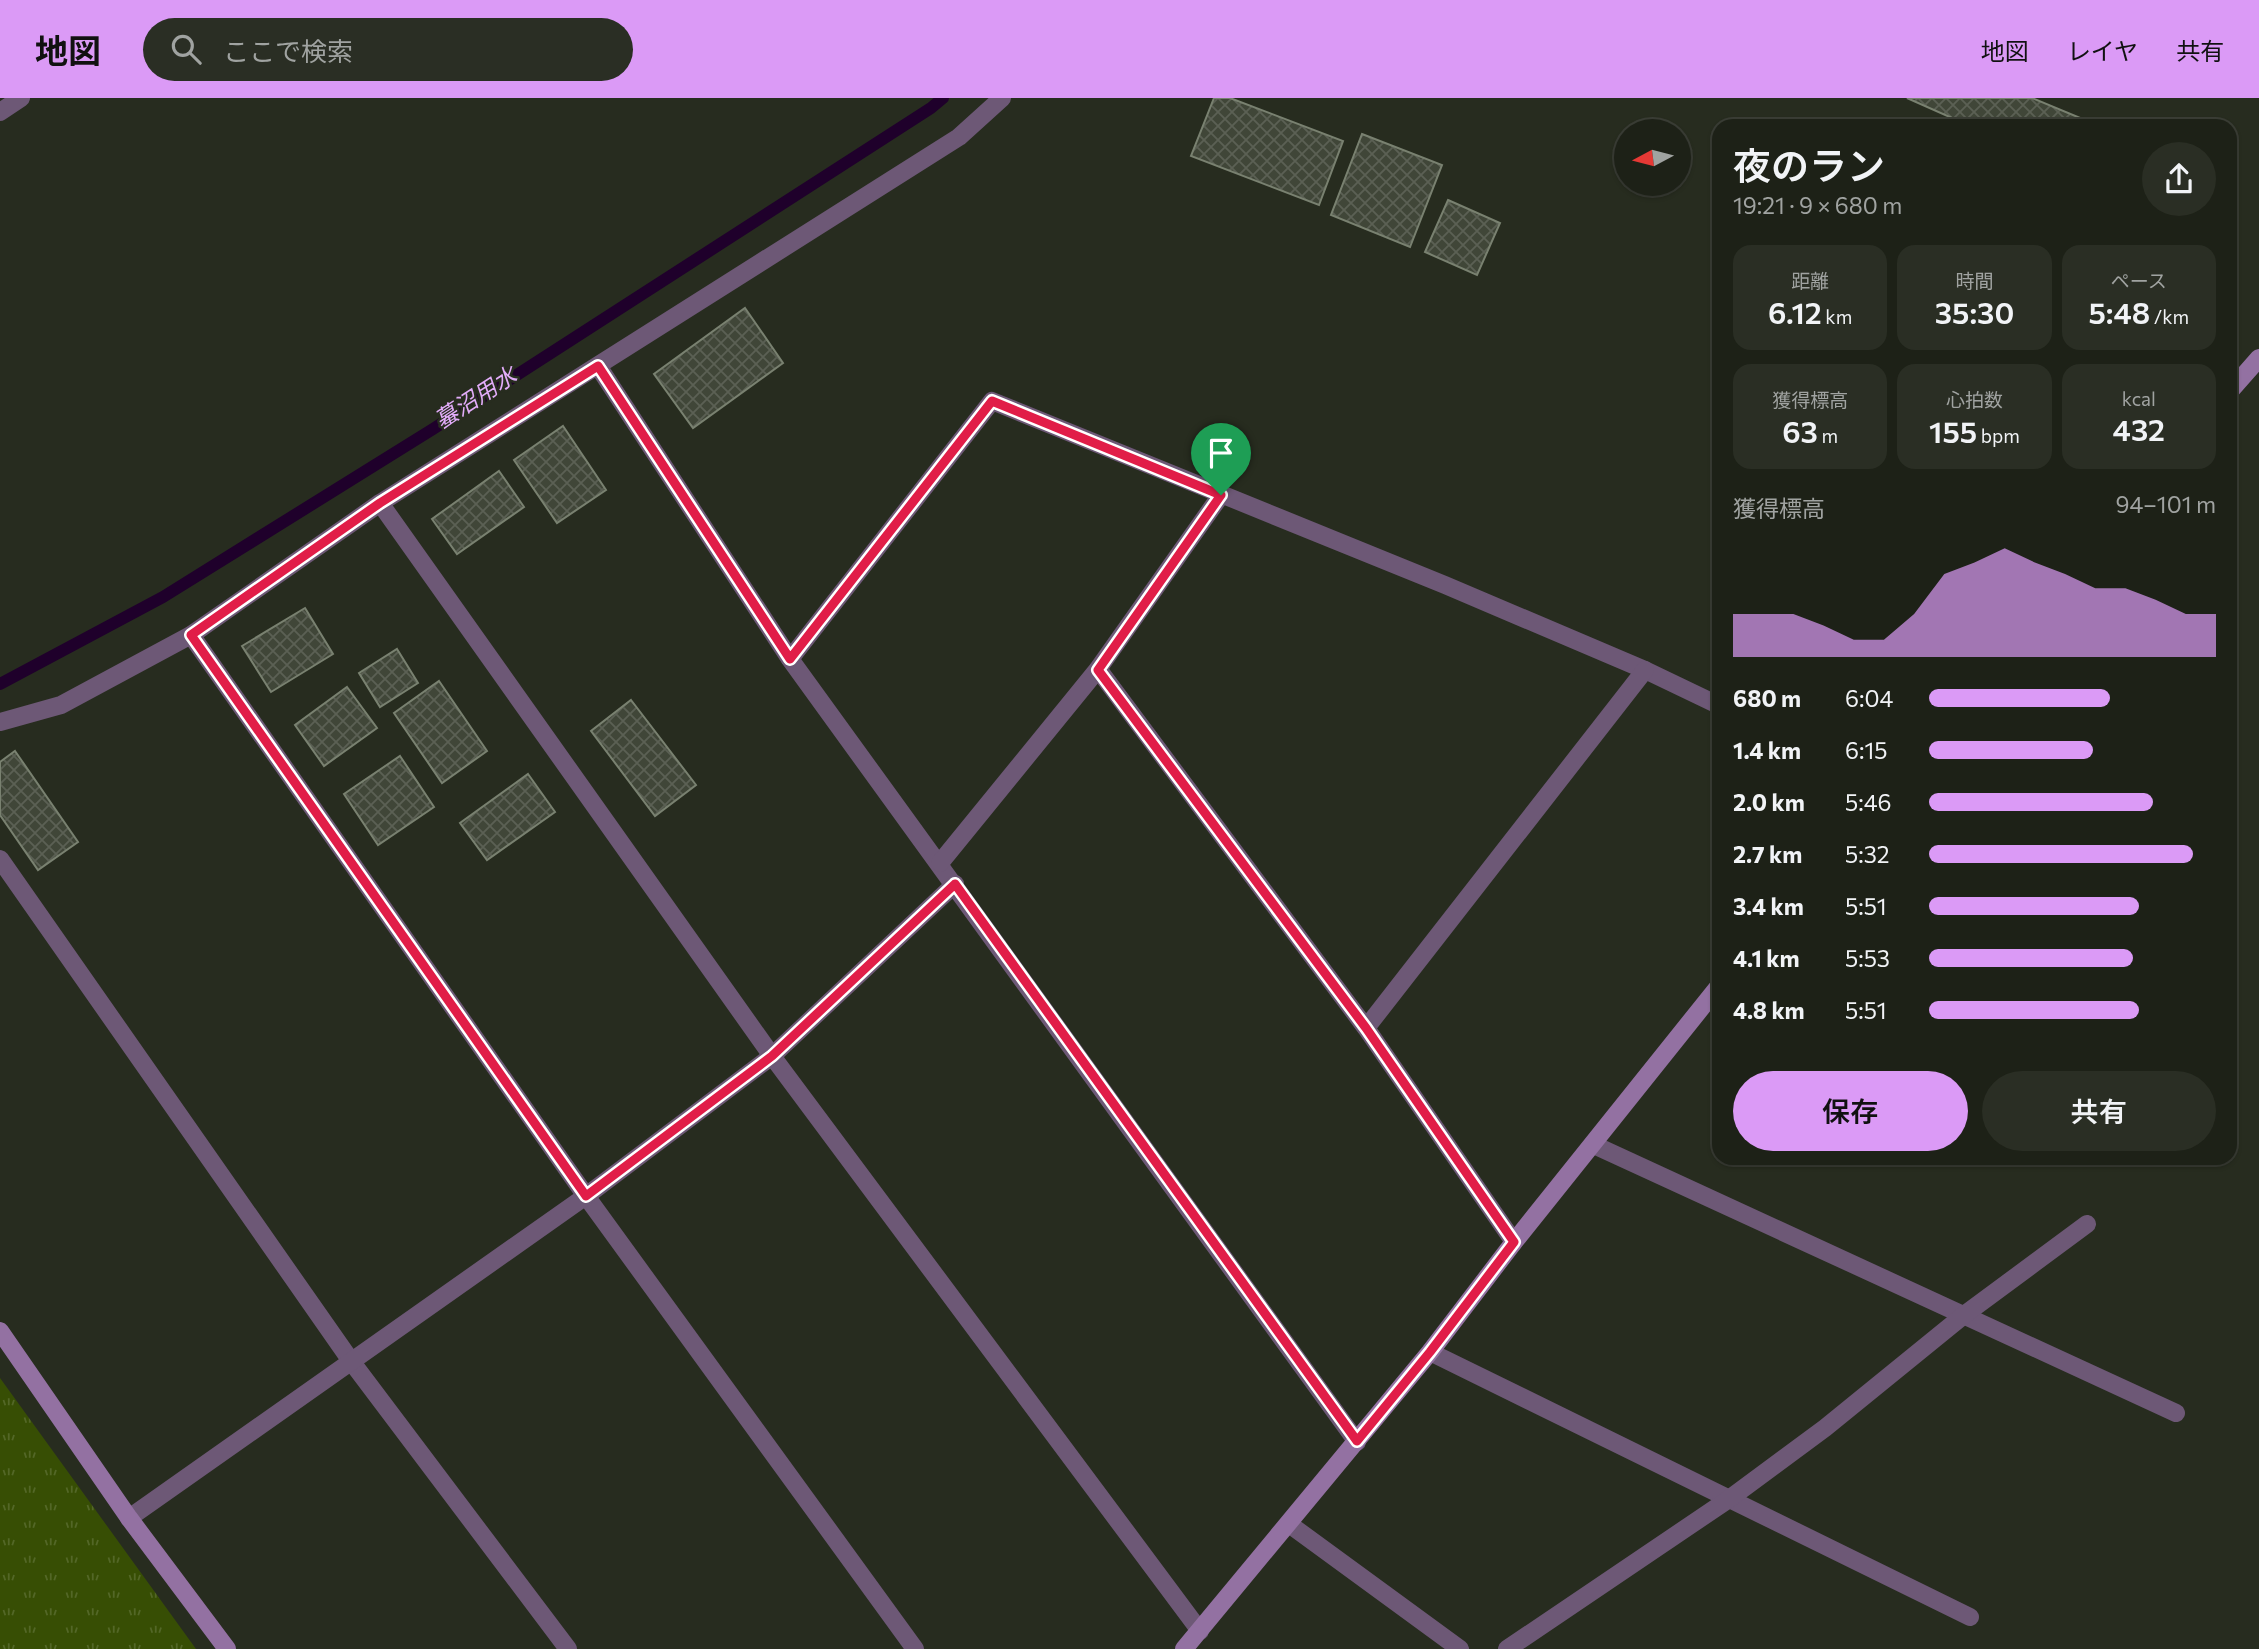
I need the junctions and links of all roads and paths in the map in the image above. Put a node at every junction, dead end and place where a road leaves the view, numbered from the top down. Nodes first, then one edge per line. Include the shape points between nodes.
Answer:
1 (21, 98) edge
2 (1002, 98) edge
3 (0, 112) edge
4 (2259, 358) edge
5 (598, 366) junction
6 (2237, 383) edge
7 (1221, 495) junction
8 (380, 503) junction
9 (191, 635) junction
10 (790, 659) junction
11 (1098, 670) junction
12 (1646, 670) junction
13 (1712, 702) edge
14 (0, 722) edge
15 (0, 859) edge
16 (940, 863) junction
17 (955, 884) junction
18 (1712, 995) edge
19 (1366, 1028) junction
20 (772, 1056) junction
21 (1594, 1145) junction
22 (586, 1196) junction
23 (2087, 1224) dead end
24 (1514, 1242) junction
25 (1964, 1315) junction
26 (0, 1331) edge
27 (1430, 1352) junction
28 (351, 1361) junction
29 (2176, 1413) dead end
30 (1357, 1441) junction
31 (1729, 1499) junction
32 (129, 1518) junction
33 (1289, 1524) junction
34 (1970, 1617) dead end
35 (1200, 1631) junction
36 (227, 1649) edge
37 (568, 1649) edge
38 (915, 1649) edge
39 (1184, 1649) edge
40 (1460, 1649) edge
41 (1507, 1649) edge

1 - 3 street
2 - 5 street via 959,137
4 - 6 street
5 - 8 street
5 - 10 street
7 - 10 street via 992,401
7 - 11 street
7 - 12 street
8 - 9 street
8 - 20 street
9 - 14 street via 61,705
9 - 22 street
10 - 16 street
11 - 16 street
11 - 19 street
12 - 13 street
12 - 19 street
15 - 28 street
16 - 17 street
17 - 20 street
17 - 30 street
18 - 21 street
19 - 24 street
20 - 22 street
20 - 35 street
21 - 24 street
21 - 25 street
22 - 28 street
22 - 38 street
23 - 25 street
24 - 27 street
25 - 29 street
25 - 31 street
26 - 32 street
27 - 30 street
27 - 31 street
28 - 32 street
28 - 37 street
30 - 33 street
31 - 34 street
31 - 41 street
32 - 36 street
33 - 35 street
33 - 40 street
35 - 39 street

